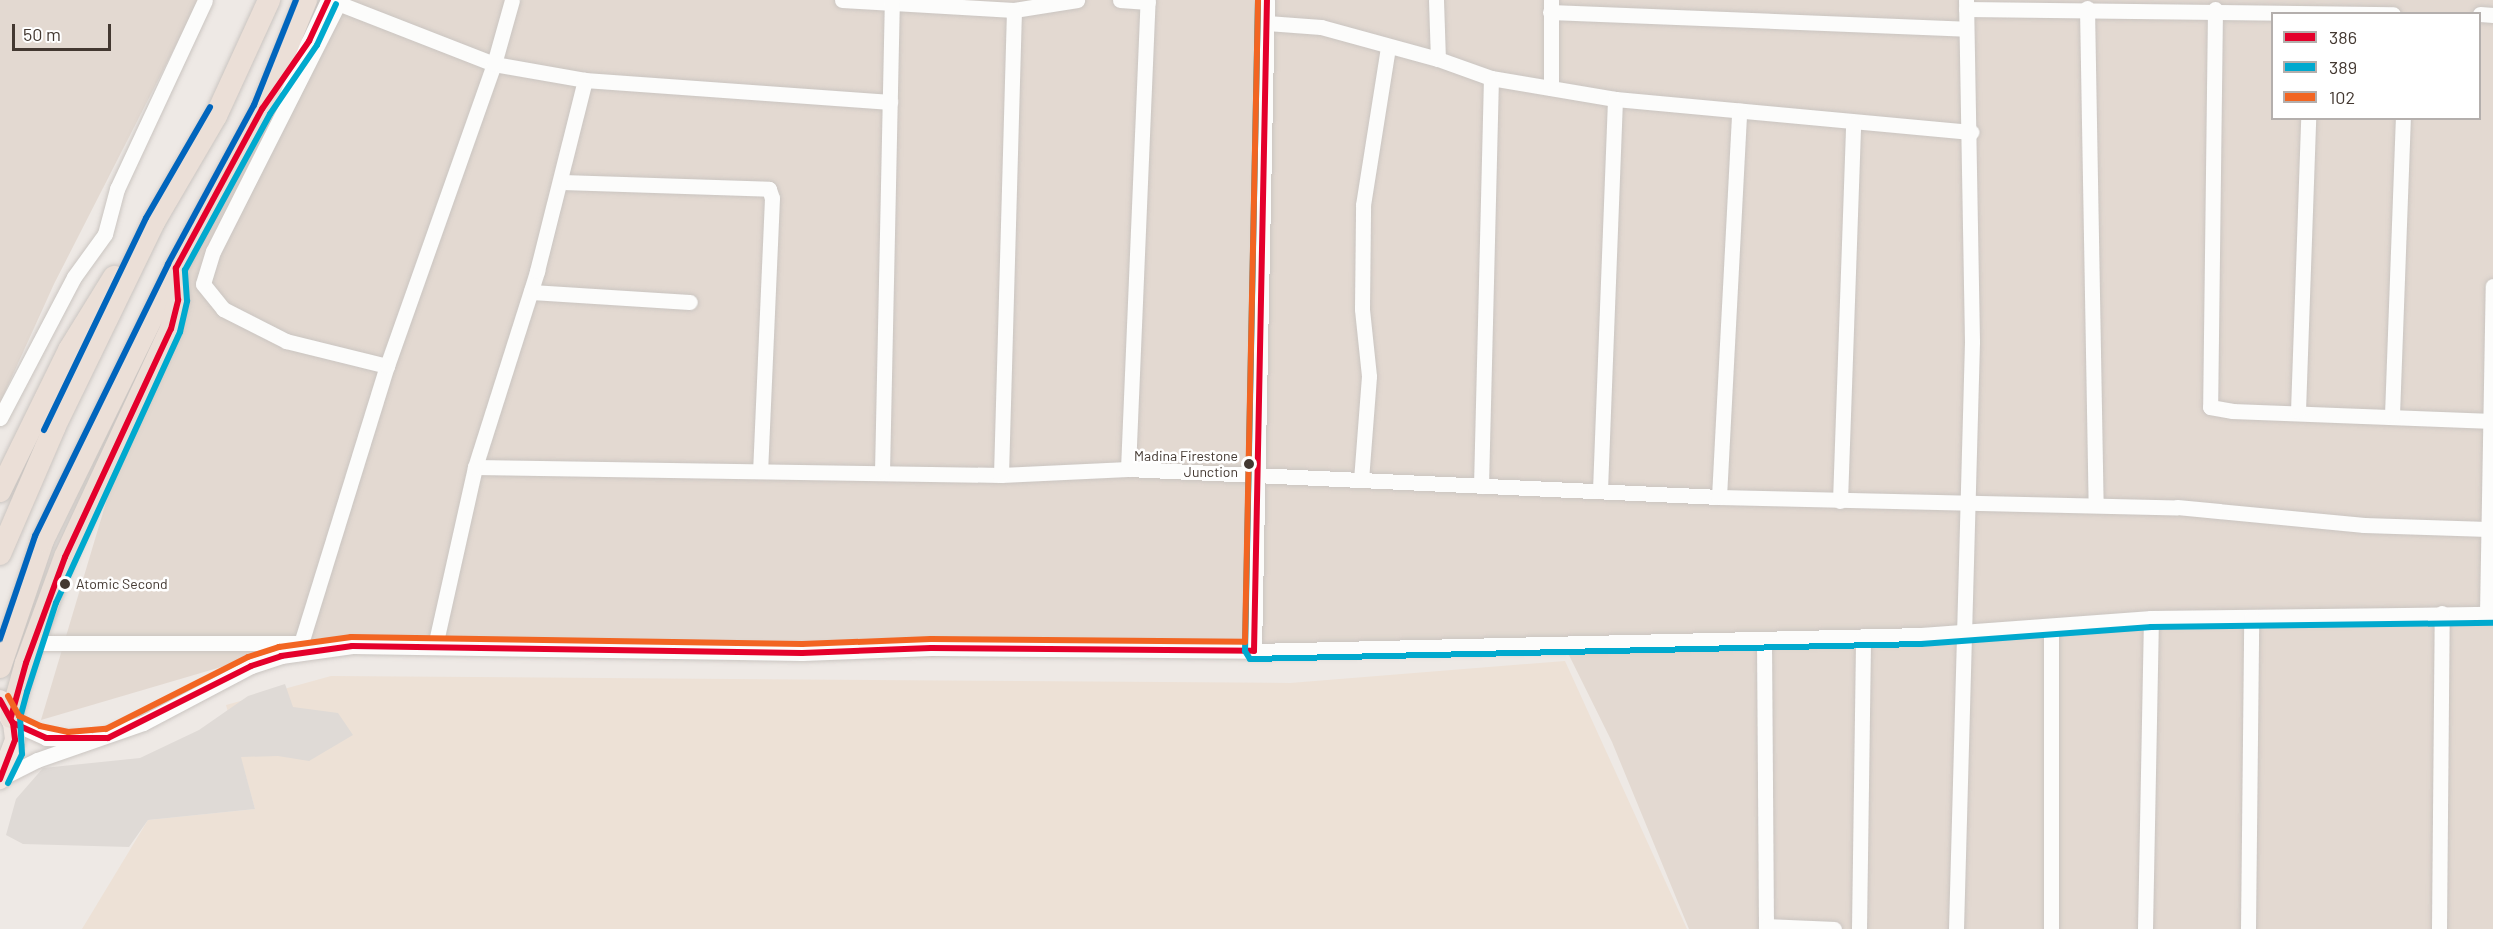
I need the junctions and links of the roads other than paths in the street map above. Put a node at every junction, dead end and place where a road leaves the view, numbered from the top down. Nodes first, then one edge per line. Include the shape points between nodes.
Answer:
1 (206, 0) edge
2 (259, 0) edge
3 (269, 0) edge
4 (306, 0) edge
5 (512, 0) edge
6 (842, 0) edge
7 (1077, 0) edge
8 (1120, 0) edge
9 (1267, 0) edge
10 (1436, 0) edge
11 (892, 1) edge
12 (1148, 1) edge
13 (332, 2) edge
14 (1966, 4) edge
15 (1551, 6) edge
16 (2087, 8) junction
17 (2215, 9) junction
18 (1014, 10) junction
19 (2311, 12) edge
20 (1267, 23) junction
21 (1966, 29) junction
22 (249, 40) junction
23 (1388, 46) junction
24 (1438, 59) junction
25 (494, 64) junction
26 (1491, 78) junction
27 (585, 80) junction
28 (1551, 88) junction
29 (1615, 99) junction
30 (890, 102) junction
31 (262, 109) junction
32 (1738, 111) junction
33 (2308, 120) edge
34 (2403, 120) edge
35 (1853, 123) junction
36 (1971, 132) junction
37 (562, 183) junction
38 (154, 222) junction
39 (176, 268) junction
40 (2493, 286) edge
41 (531, 292) junction
42 (690, 302) dead end
43 (387, 366) junction
44 (2298, 411) junction
45 (2392, 415) junction
46 (0, 418) edge
47 (2492, 422) edge
48 (475, 467) junction
49 (1128, 469) junction
50 (760, 471) junction
51 (882, 472) junction
52 (1259, 473) junction
53 (1001, 475) junction
54 (1361, 480) junction
55 (1481, 486) junction
56 (1600, 490) junction
57 (0, 491) edge
58 (1719, 497) junction
59 (1840, 501) junction
60 (1968, 501) junction
61 (2096, 503) junction
62 (2488, 529) junction
63 (0, 554) edge
64 (2442, 613) junction
65 (2490, 614) edge
66 (2251, 617) junction
67 (2151, 618) junction
68 (2051, 627) junction
69 (1962, 633) junction
70 (1863, 636) junction
71 (1764, 640) junction
72 (33, 643) junction
73 (435, 646) junction
74 (299, 648) junction
75 (1254, 651) junction
76 (0, 667) edge
77 (8, 713) edge
78 (108, 738) junction
79 (1, 778) edge
80 (1766, 928) edge
81 (1834, 929) edge
82 (1859, 929) edge
83 (1956, 929) edge
84 (2051, 929) edge
85 (2145, 929) edge
86 (2247, 929) edge
87 (2439, 929) edge

1 - 46 street via 117,189 105,234 74,277
2 - 22 street
3 - 22 highway
4 - 31 highway
5 - 25 street
6 - 11 street
7 - 18 street
8 - 12 street
9 - 20 street
10 - 24 street
11 - 18 street
11 - 30 street
12 - 49 street
13 - 25 street
13 - 31 street
13 - 43 street via 213,251 203,284 223,309 286,340
14 - 16 street
14 - 21 street
15 - 21 street
15 - 28 street
16 - 17 street
16 - 61 street
17 - 19 street
17 - 44 street via 2210,407
18 - 53 street
20 - 23 street via 1321,27
20 - 52 street
21 - 36 street
22 - 38 highway via 216,116
23 - 24 street
23 - 54 street via 1363,205 1362,309 1369,376
24 - 26 street
25 - 27 street
25 - 43 street
26 - 28 street
26 - 55 street
27 - 30 street
27 - 37 street
28 - 29 street
29 - 32 street
29 - 56 street
30 - 51 street
31 - 39 highway
32 - 35 street
32 - 58 street
33 - 44 street
34 - 45 street
35 - 36 street
35 - 59 street
36 - 60 street
37 - 41 street
37 - 50 street via 769,189 772,198
38 - 57 highway via 86,320
38 - 63 highway via 55,426
39 - 72 highway via 178,300 171,329 65,556
39 - 76 highway via 25,585
40 - 47 street
41 - 42 street
41 - 48 street
43 - 74 street
44 - 45 street
45 - 47 street
47 - 62 street
48 - 50 street
48 - 73 street
49 - 52 street
49 - 53 street
50 - 51 street
51 - 53 street
52 - 54 street
52 - 75 street
54 - 55 street
55 - 56 street
56 - 58 street
58 - 59 street
59 - 60 street
60 - 61 street
60 - 69 street
61 - 62 street via 2246,512 2364,525
62 - 65 street
64 - 65 street
64 - 66 street
64 - 87 street
66 - 67 street
66 - 86 street
67 - 68 street
67 - 85 street
68 - 69 street
68 - 84 street
69 - 70 street
69 - 83 street
70 - 71 street
70 - 82 street
71 - 75 street
71 - 80 street
72 - 74 street
72 - 77 highway
73 - 74 street
73 - 75 street via 802,653 931,648
74 - 78 street via 251,666
77 - 78 street via 46,738
77 - 79 main road via 13,752
78 - 79 street via 37,760
80 - 81 street

